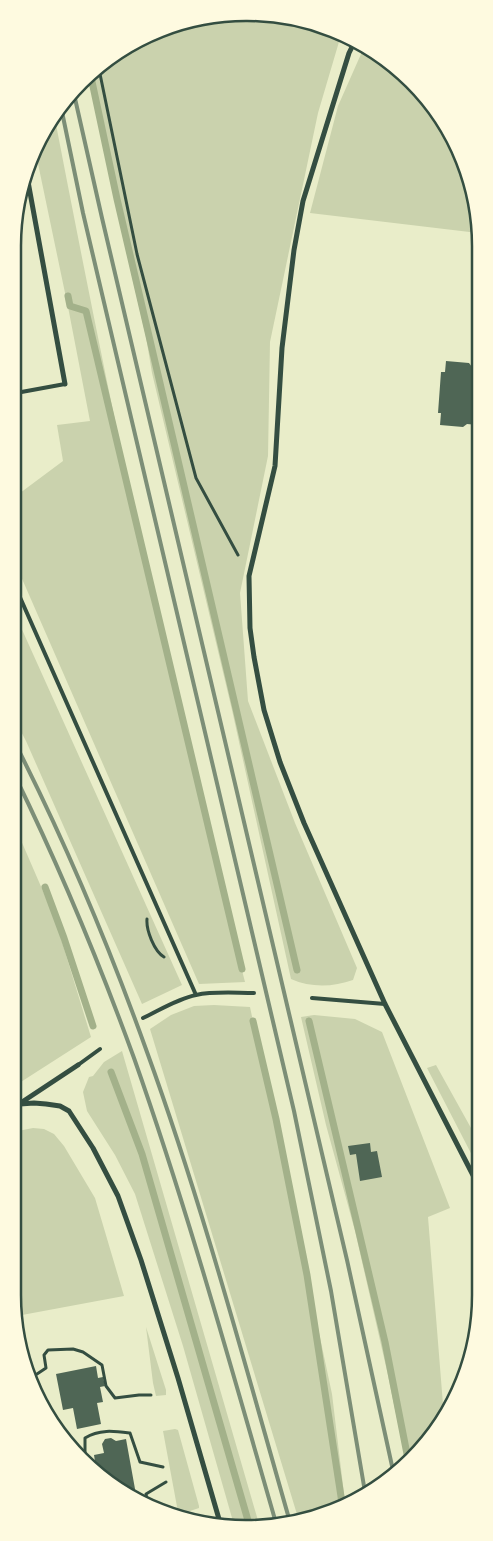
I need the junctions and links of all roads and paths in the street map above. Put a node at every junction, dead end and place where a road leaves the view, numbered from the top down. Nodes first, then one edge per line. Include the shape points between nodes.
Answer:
1 (352, 47) edge
2 (100, 75) edge
3 (29, 188) edge
4 (65, 384) joint
5 (21, 392) edge
6 (249, 576) junction
7 (21, 597) edge
8 (254, 993) dead end
9 (196, 995) junction
10 (312, 998) dead end
11 (385, 1004) junction
12 (143, 1018) dead end
13 (100, 1050) dead end
14 (78, 1065) joint
15 (21, 1103) edge
16 (21, 1104) edge
17 (472, 1172) edge
18 (37, 1374) dead end
19 (151, 1395) dead end
20 (84, 1451) edge
21 (163, 1467) dead end
22 (166, 1482) dead end
23 (146, 1497) edge
24 (219, 1518) edge

1 - 6 street via 303,201 282,348 275,466
2 - 6 path via 137,254 196,478
3 - 4 street
4 - 5 lane
6 - 11 street via 254,657 264,710 280,762
7 - 9 lane
8 - 9 lane
9 - 12 lane
10 - 11 lane
11 - 17 street
13 - 14 lane
14 - 15 street
16 - 24 street via 60,1106 69,1111 115,1190 167,1342
18 - 19 path via 46,1368 44,1355 48,1350 73,1349 102,1365 106,1386 115,1398
20 - 21 path via 85,1438 94,1432 130,1433 140,1462
22 - 23 path

